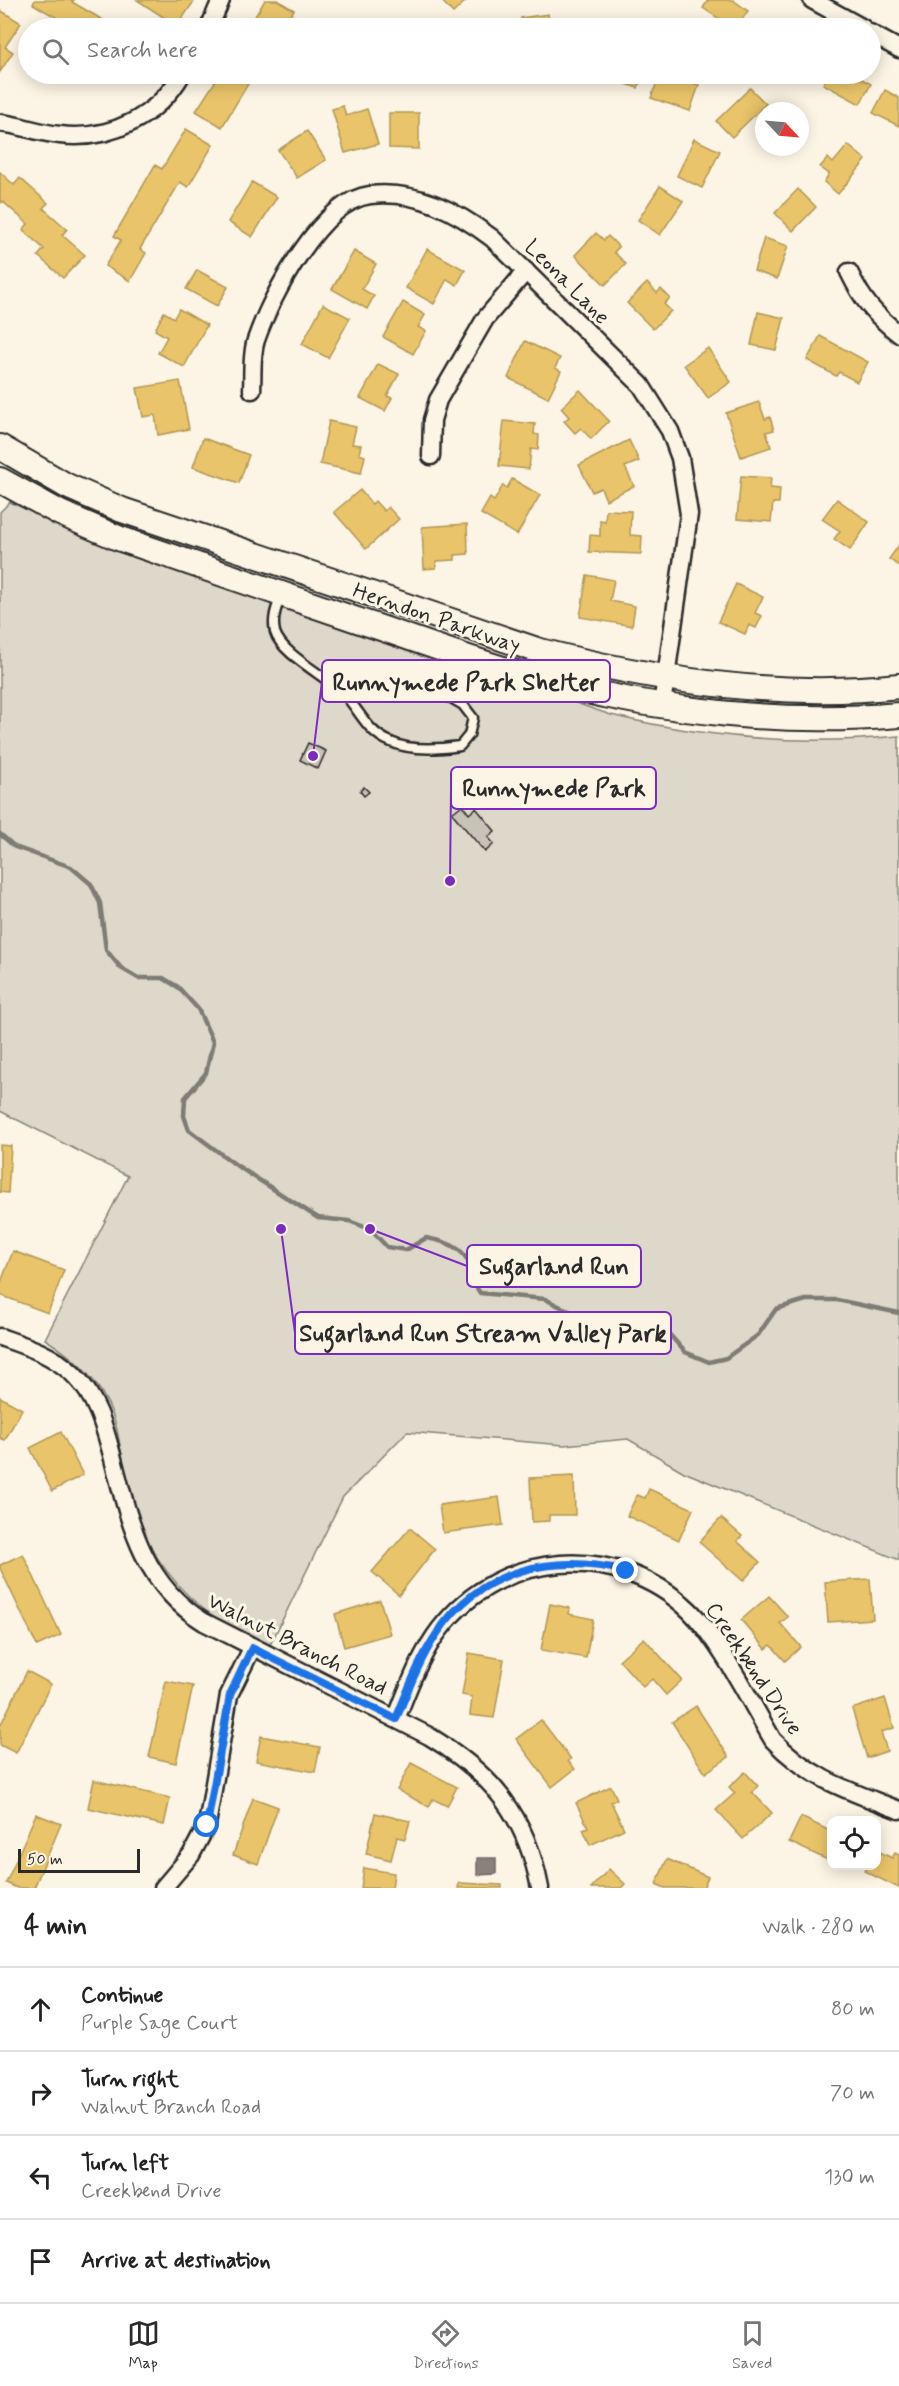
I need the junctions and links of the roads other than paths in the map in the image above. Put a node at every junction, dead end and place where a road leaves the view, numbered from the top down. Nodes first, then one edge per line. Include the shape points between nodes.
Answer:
1 (221, 0) edge
2 (813, 0) edge
3 (213, 18) edge
4 (845, 18) edge
5 (881, 39) edge
6 (899, 49) edge
7 (175, 84) edge
8 (0, 123) edge
9 (526, 271) junction
10 (849, 272) dead end
11 (899, 334) edge
12 (252, 390) dead end
13 (0, 447) edge
14 (431, 456) dead end
15 (0, 480) edge
16 (282, 594) junction
17 (666, 677) junction
18 (899, 686) edge
19 (344, 694) junction
20 (662, 705) junction
21 (899, 715) edge
22 (0, 1337) edge
23 (252, 1648) junction
24 (396, 1719) junction
25 (899, 1810) edge
26 (163, 1888) edge
27 (540, 1888) edge

1 - 3 street
2 - 4 street
5 - 6 street
7 - 8 street via 140,120 108,132 62,136
9 - 12 street, Leona Lane via 470,221 433,203 407,195 369,195 339,207 294,260 277,295 256,342
9 - 14 street via 485,319 438,400 432,420
9 - 17 street, Leona Lane via 641,386 670,431 680,458 688,514
10 - 11 street via 861,298
13 - 17 main road, Herndon Parkway via 67,486 140,516 521,645
15 - 16 main road, Herndon Parkway via 89,527
16 - 19 lane via 274,613 275,633 287,650
16 - 20 main road, Herndon Parkway via 516,673 593,693
17 - 18 main road, Herndon Parkway via 773,688
17 - 20 street, Leona Lane
19 - 19 lane via 363,722 391,743 441,749 460,746 469,735 473,718 452,698 390,687 361,687
20 - 21 main road, Herndon Parkway via 768,716
22 - 23 street, Walnut Branch Road via 57,1361 88,1392 105,1427 131,1530 158,1581 196,1618
23 - 24 street, Walnut Branch Road
23 - 26 street via 230,1695 207,1825 191,1855
24 - 25 street, Creekbend Drive via 430,1644 455,1611 474,1595 522,1570 573,1562 602,1565 649,1581 691,1612 773,1740 787,1755 830,1784
24 - 27 street, Walnut Branch Road via 457,1753 502,1795 526,1837

